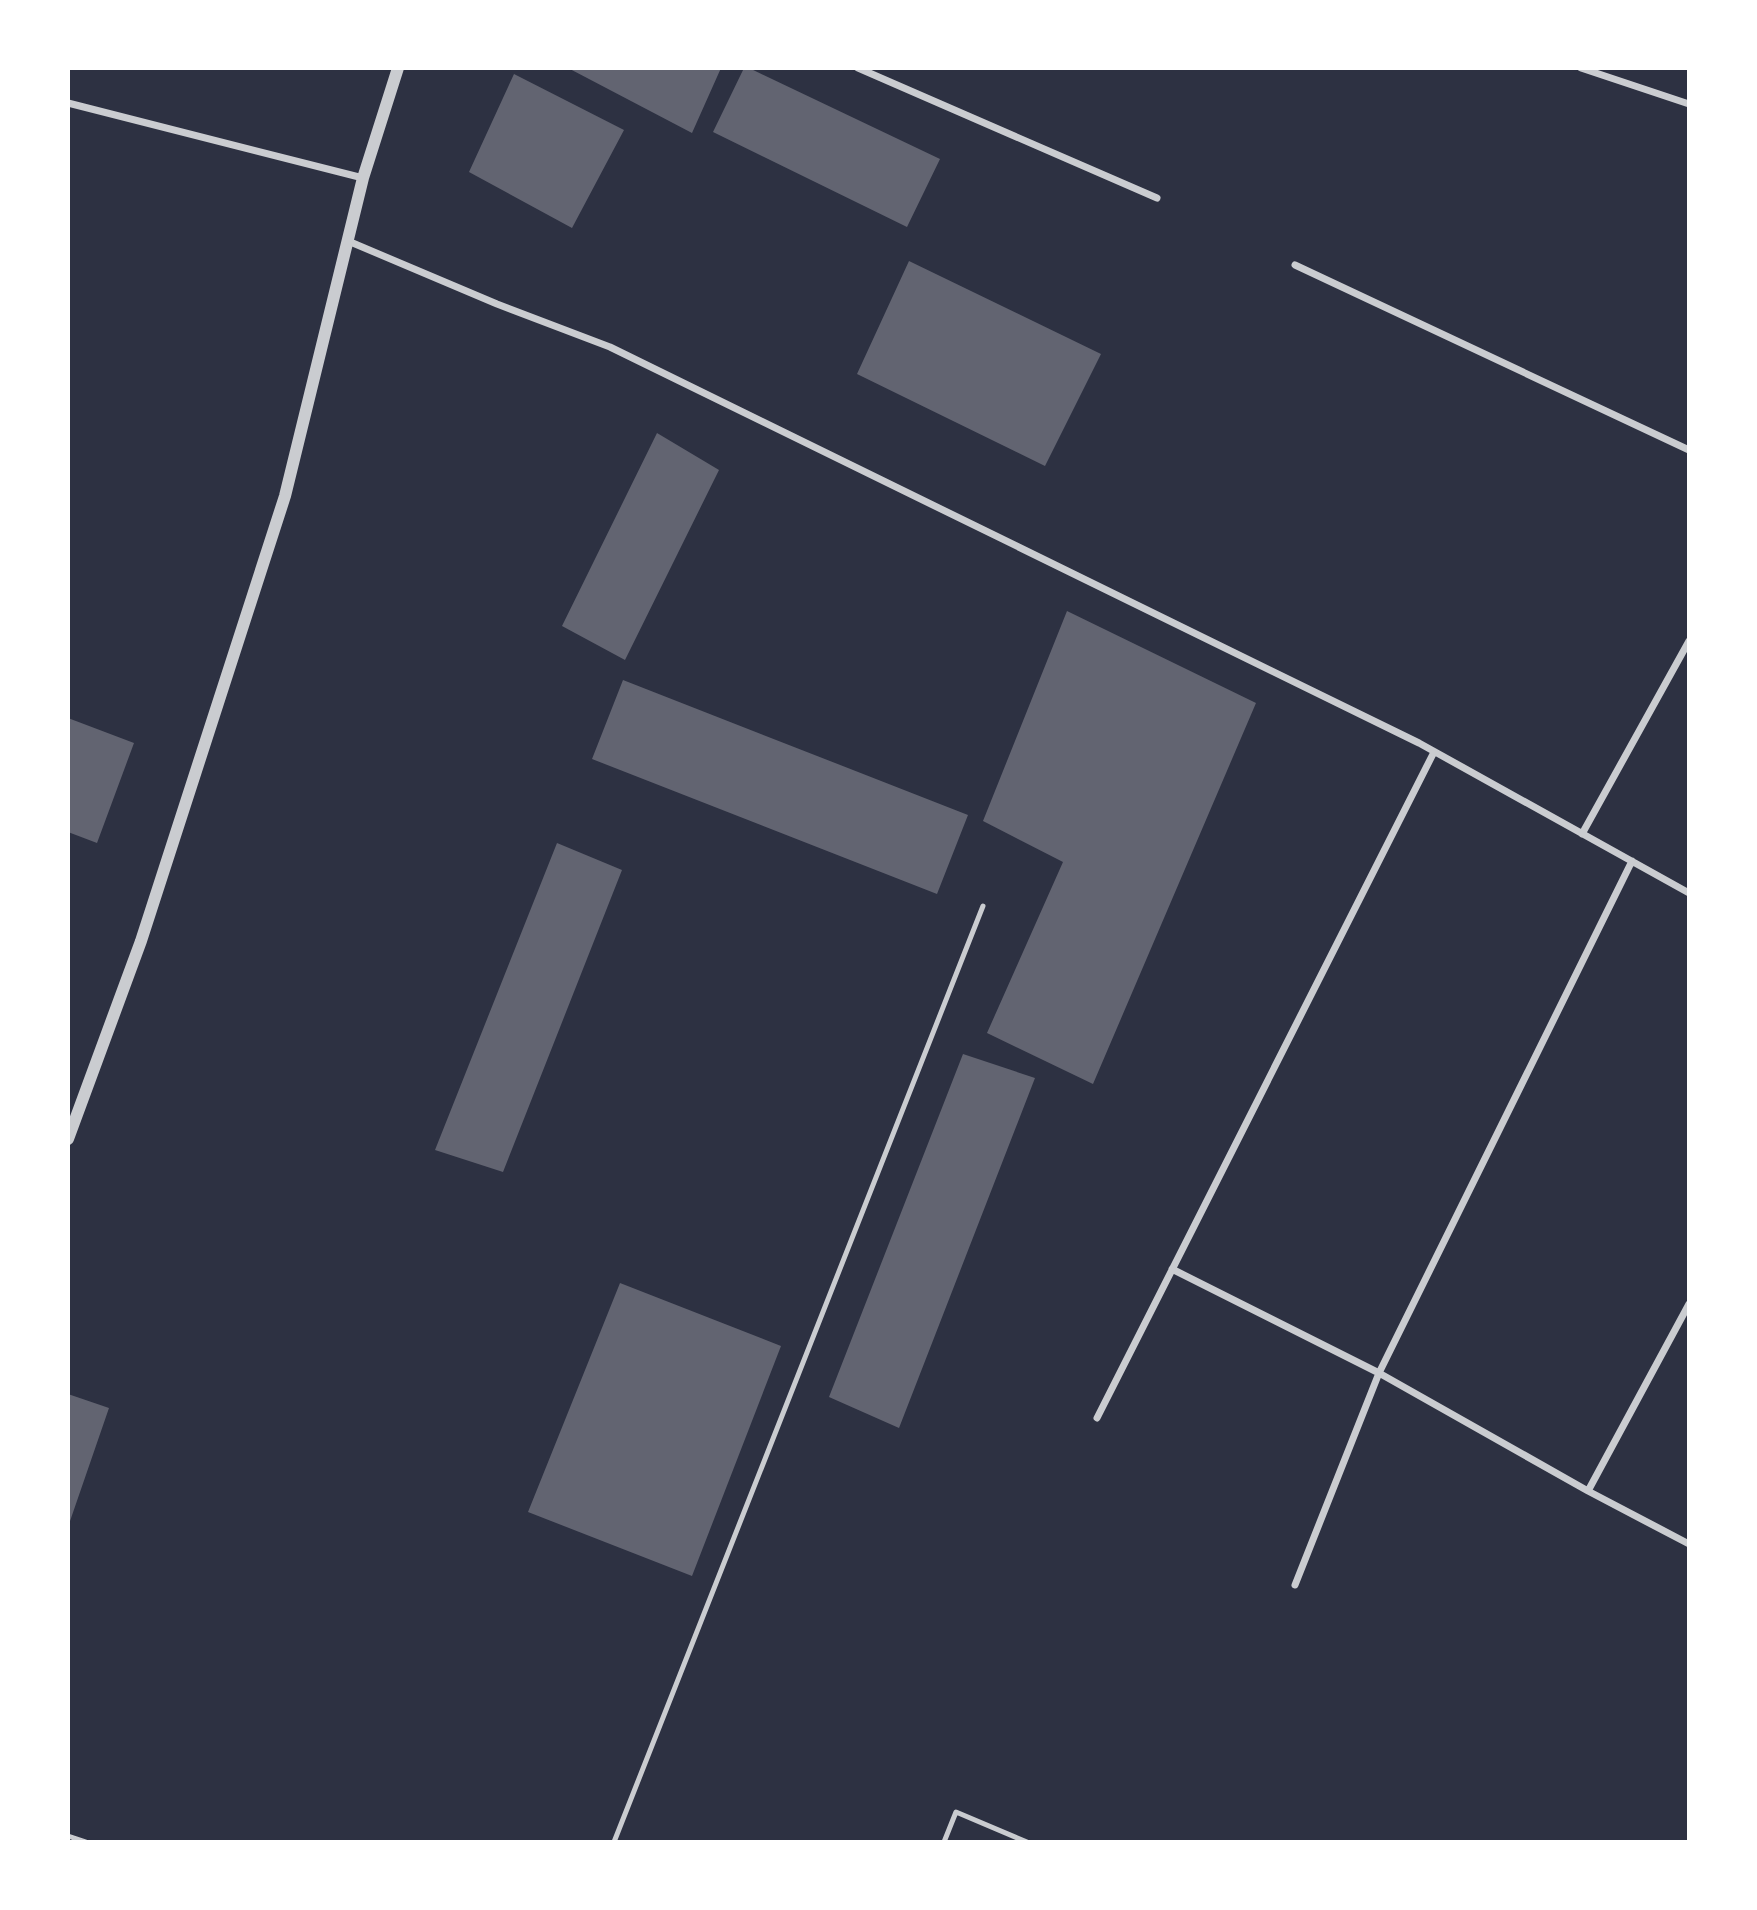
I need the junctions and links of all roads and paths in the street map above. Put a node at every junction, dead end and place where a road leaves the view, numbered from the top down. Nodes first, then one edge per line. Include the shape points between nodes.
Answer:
1 (398, 68) edge
2 (858, 68) edge
3 (1581, 68) edge
4 (68, 103) edge
5 (1689, 104) edge
6 (363, 178) junction
7 (1157, 198) dead end
8 (348, 241) junction
9 (1295, 265) dead end
10 (1689, 450) edge
11 (1689, 642) edge
12 (1434, 752) junction
13 (1582, 834) junction
14 (1632, 861) junction
15 (1689, 892) edge
16 (983, 906) dead end
17 (68, 1139) edge
18 (1172, 1269) junction
19 (1689, 1304) edge
20 (1379, 1373) junction
21 (1097, 1418) dead end
22 (1588, 1491) junction
23 (1689, 1544) edge
24 (1296, 1586) dead end
25 (68, 1836) edge
26 (86, 1842) edge
27 (614, 1842) edge
28 (944, 1842) edge
29 (1027, 1842) edge

1 - 6 street
2 - 7 street
3 - 5 street
4 - 6 street
6 - 8 street
8 - 12 street via 610,347
8 - 17 street via 285,496 141,941
9 - 10 street
11 - 13 street
12 - 13 street
12 - 18 street
13 - 14 street
14 - 15 street
14 - 20 street
16 - 27 lane
18 - 20 street
18 - 21 street
19 - 22 street
20 - 22 street
20 - 24 street
22 - 23 street
25 - 26 lane
28 - 29 lane via 956,1812

